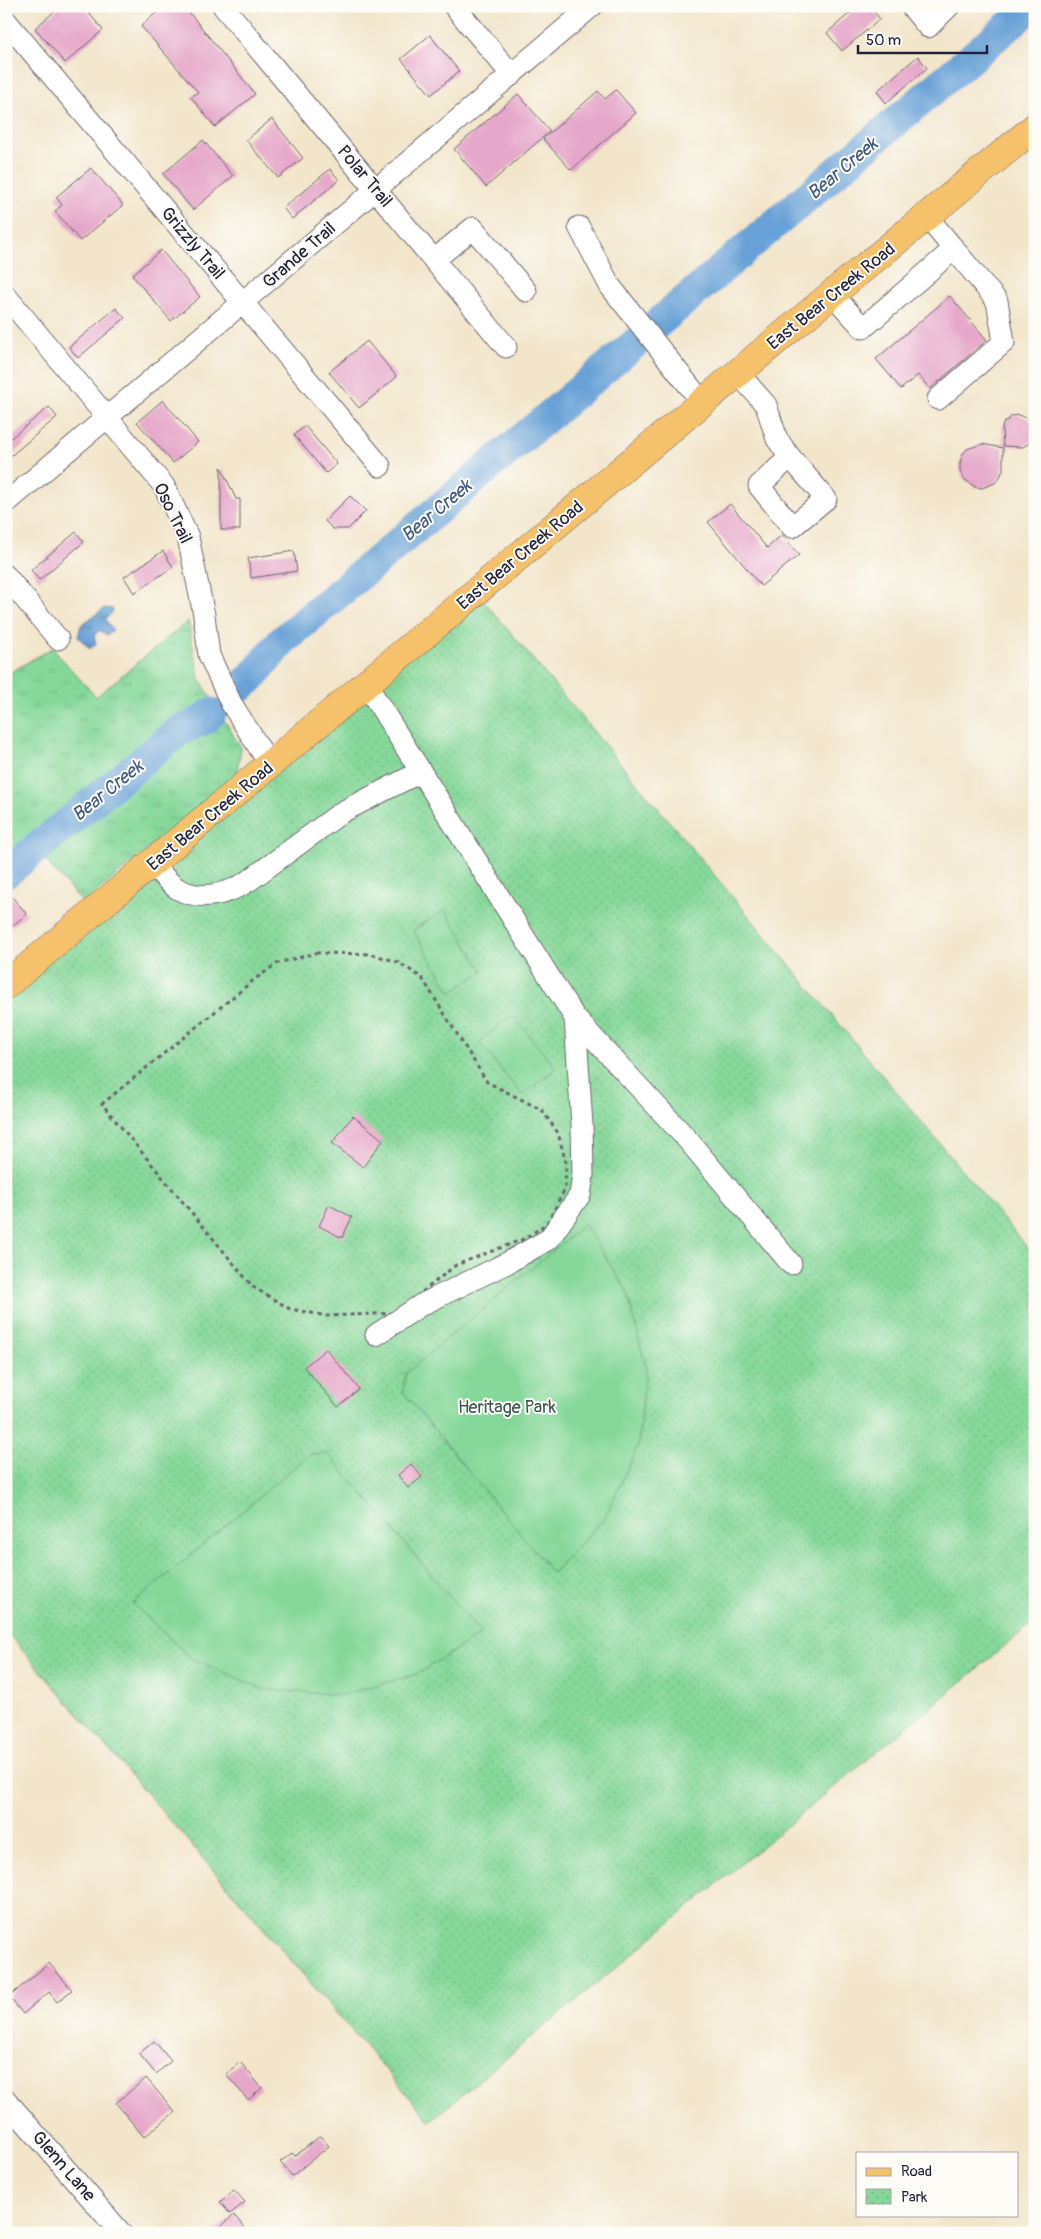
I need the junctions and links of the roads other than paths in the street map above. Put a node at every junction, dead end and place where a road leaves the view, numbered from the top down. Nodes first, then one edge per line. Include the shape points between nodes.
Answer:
1 (223, 6) edge
2 (454, 6) edge
3 (592, 6) edge
4 (911, 6) edge
5 (949, 6) edge
6 (6, 21) edge
7 (512, 75) junction
8 (1035, 126) edge
9 (376, 189) junction
10 (928, 217) junction
11 (579, 228) dead end
12 (954, 249) junction
13 (434, 260) junction
14 (526, 291) dead end
15 (832, 294) junction
16 (6, 296) edge
17 (244, 303) junction
18 (506, 347) dead end
19 (738, 373) junction
20 (938, 399) dead end
21 (702, 402) junction
22 (108, 418) junction
23 (790, 457) dead end
24 (380, 466) dead end
25 (6, 503) edge
26 (6, 576) edge
27 (58, 639) dead end
28 (366, 684) junction
29 (270, 765) junction
30 (420, 772) junction
31 (152, 864) junction
32 (6, 985) edge
33 (575, 1018) junction
34 (791, 1264) dead end
35 (376, 1335) dead end
36 (6, 2100) edge
37 (121, 2233) edge

1 - 9 street, Polar Trail
2 - 7 street
3 - 7 street, Grande Trail
4 - 5 street via 928,27
6 - 17 street, Grizzly Trail
7 - 9 street, Grande Trail
8 - 10 main road, East Bear Creek Road
9 - 13 street, Polar Trail
9 - 17 street, Grande Trail
10 - 12 street
10 - 15 main road, East Bear Creek Road
11 - 21 street via 610,286
12 - 15 street via 864,328
12 - 20 street via 997,301 1004,342
13 - 14 street via 473,228
13 - 18 street, Polar Trail
15 - 19 main road, East Bear Creek Road
16 - 22 street, Oso Trail
17 - 22 street, Grande Trail
17 - 24 street, Grizzly Trail
19 - 21 main road, East Bear Creek Road
19 - 23 street via 766,405 777,439
21 - 28 main road, East Bear Creek Road
22 - 25 street, Grande Trail
22 - 29 street, Oso Trail via 164,486 188,537 209,655 231,703
26 - 27 street
28 - 29 main road, East Bear Creek Road
28 - 30 street
29 - 31 main road, East Bear Creek Road
30 - 31 street via 342,812 243,884 222,894 204,895 177,888
30 - 33 street
31 - 32 main road, East Bear Creek Road
33 - 34 street via 687,1139
33 - 35 street via 582,1125 580,1196 548,1239 421,1305
36 - 37 street, Glenn Lane

